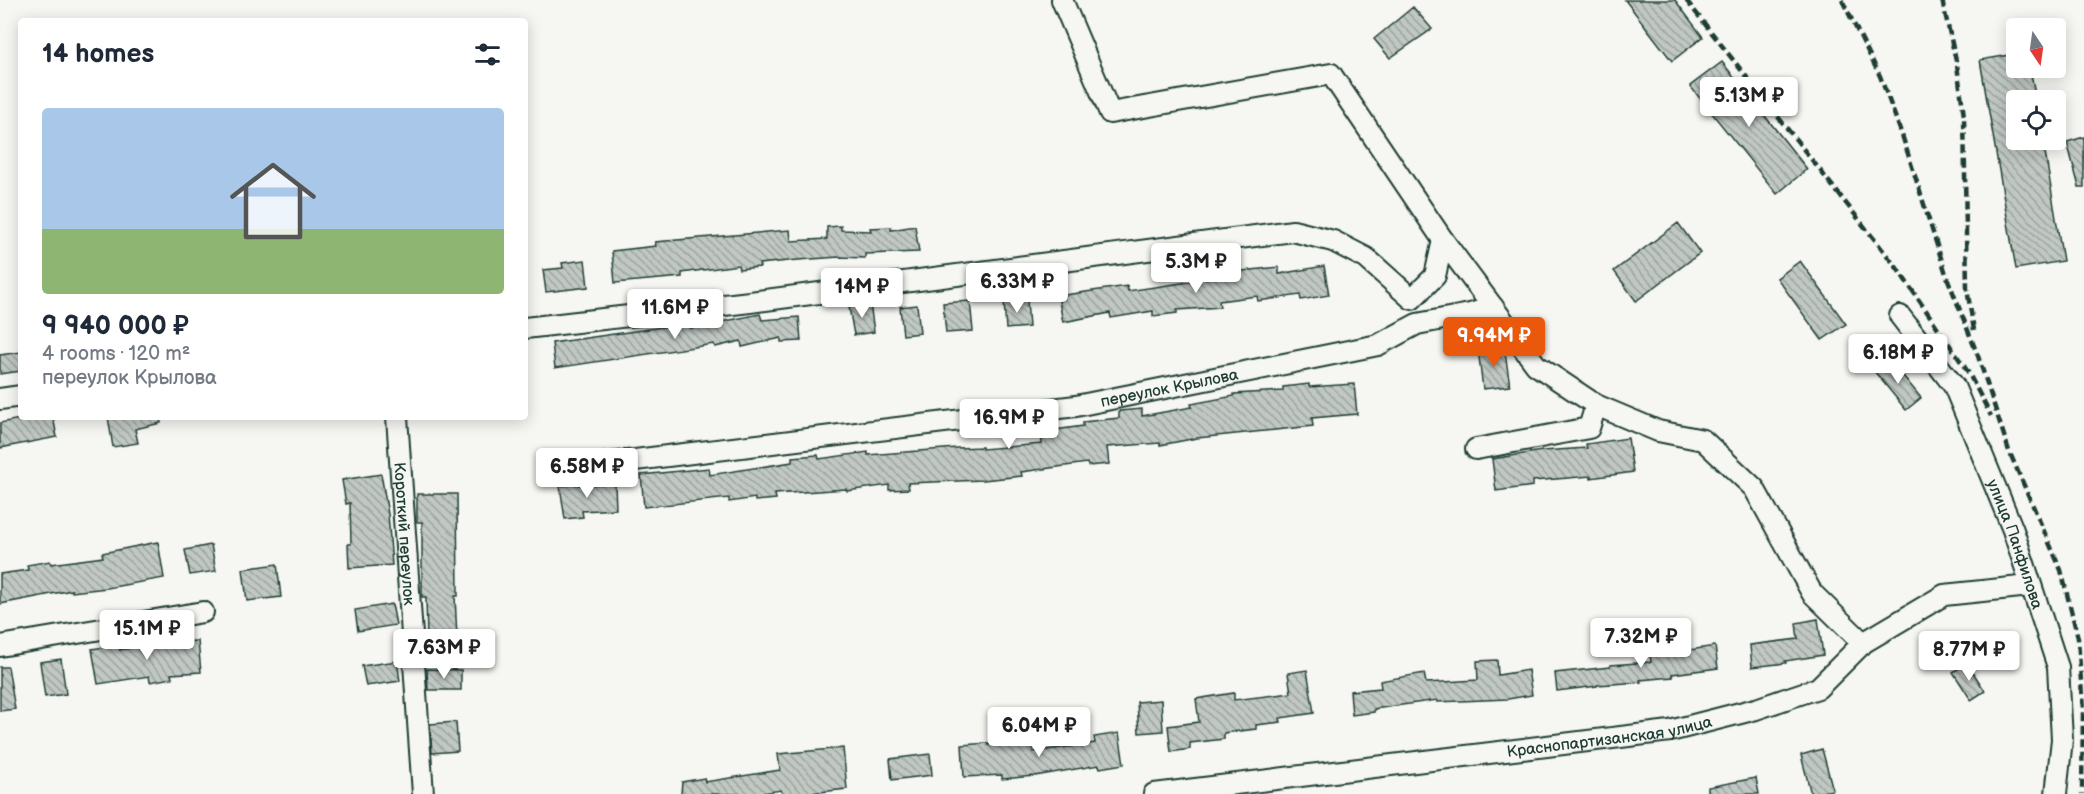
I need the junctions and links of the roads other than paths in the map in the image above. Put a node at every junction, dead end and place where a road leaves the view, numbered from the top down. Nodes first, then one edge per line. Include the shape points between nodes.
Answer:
1 (1062, 0) edge
2 (1443, 240) junction
3 (1412, 299) junction
4 (1493, 307) junction
5 (1899, 316) dead end
6 (1417, 324) junction
7 (528, 328) edge
8 (18, 396) edge
9 (0, 399) edge
10 (1596, 405) junction
11 (397, 420) edge
12 (1476, 449) dead end
13 (553, 470) dead end
14 (2030, 586) junction
15 (202, 612) dead end
16 (1863, 643) junction
17 (0, 646) edge
18 (423, 794) edge
19 (1154, 794) edge
20 (2056, 794) edge

1 - 2 street via 1110,113 1330,74
2 - 3 street via 1435,276
2 - 4 street
3 - 6 street
3 - 7 street via 1366,258 1333,242 1293,231
4 - 6 street, переулок Крылова
4 - 10 street via 1536,365
5 - 14 street, улица Панфилова via 1954,386 2013,530
6 - 13 street, переулок Крылова via 1378,345 1076,406
8 - 9 street
10 - 12 street via 1589,428
10 - 16 street via 1658,431 1703,440 1754,488 1812,593
11 - 18 street, Короткий переулок
14 - 16 street, Краснопартизанская улица via 1944,595
14 - 20 street, улица Панфилова via 2058,667 2062,739
15 - 17 street
16 - 19 street, Краснопартизанская улица via 1818,688 1670,731

